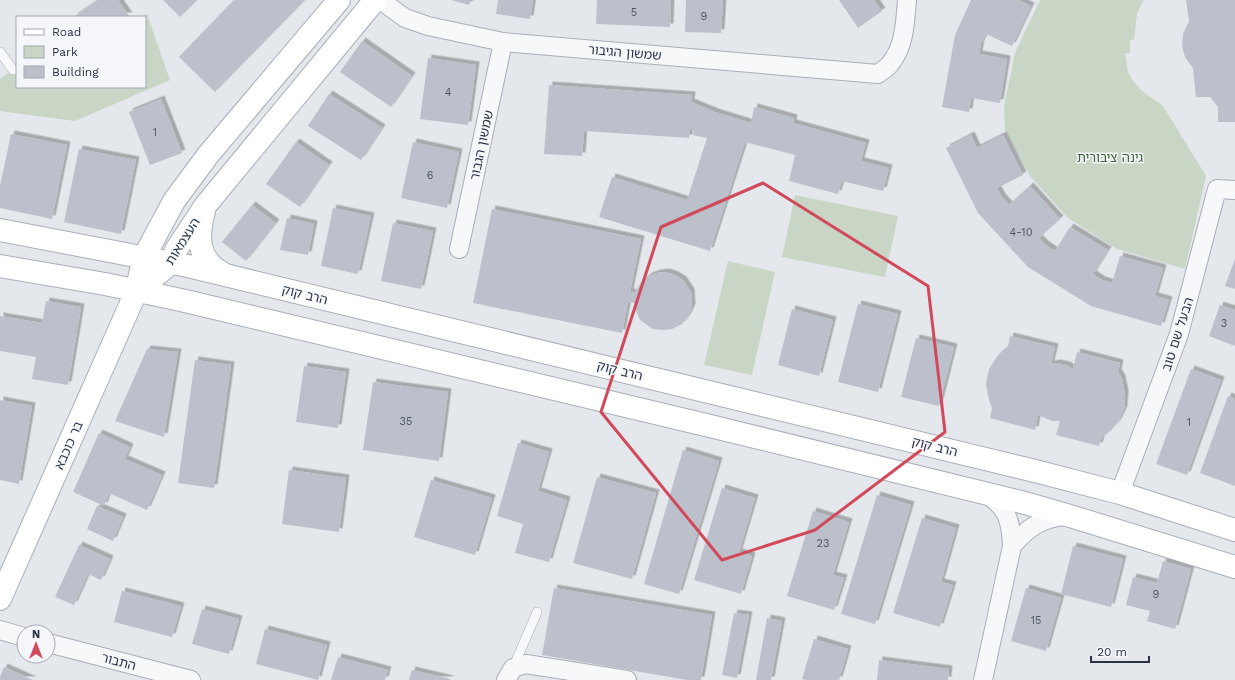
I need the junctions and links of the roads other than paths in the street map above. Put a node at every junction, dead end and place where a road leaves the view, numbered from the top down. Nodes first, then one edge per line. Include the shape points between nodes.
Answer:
1 (339, 0) edge
2 (375, 0) edge
3 (380, 0) edge
4 (907, 0) edge
5 (504, 42) junction
6 (0, 52) edge
7 (13, 70) dead end
8 (1235, 190) edge
9 (205, 206) junction
10 (0, 230) edge
11 (459, 249) dead end
12 (144, 257) junction
13 (172, 262) junction
14 (0, 266) edge
15 (225, 275) junction
16 (136, 292) junction
17 (1120, 492) junction
18 (986, 494) junction
19 (1070, 516) junction
20 (1235, 530) edge
21 (1012, 546) junction
22 (1235, 567) edge
23 (0, 599) edge
24 (537, 612) dead end
25 (0, 630) edge
26 (16, 635) edge
27 (56, 645) edge
28 (509, 674) edge
29 (191, 680) edge
30 (627, 680) edge
31 (983, 680) edge

1 - 12 main road, העצמאות via 208,155 174,201
2 - 9 main road, העצמאות
3 - 5 street, שמשון הגיבור via 410,20
4 - 5 street, שמשון הגיבור via 903,37 897,54 878,74
5 - 11 street, שמשון הגבור
6 - 7 lane
8 - 17 street, הבעל שם טוב via 1217,189 1179,334
9 - 13 main road, העצמאות via 176,250
9 - 15 main road via 200,232 201,250 216,270
10 - 12 main road, הרב קוק
12 - 13 main road, הרב קוק
12 - 16 main road, העצמאות
13 - 15 main road, הרב קוק
13 - 16 main road, העצמאות
14 - 16 main road via 105,284
15 - 17 main road, הרב קוק
16 - 18 main road via 287,324
16 - 23 main road, בר כוכבא
17 - 20 main road, הרב קוק
18 - 19 main road
18 - 21 street via 1001,505 1009,519
19 - 21 street via 1054,517 1039,522 1021,535
19 - 22 main road
21 - 31 street
24 - 28 lane
25 - 26 street
27 - 29 street, התבור
28 - 30 street via 526,664

